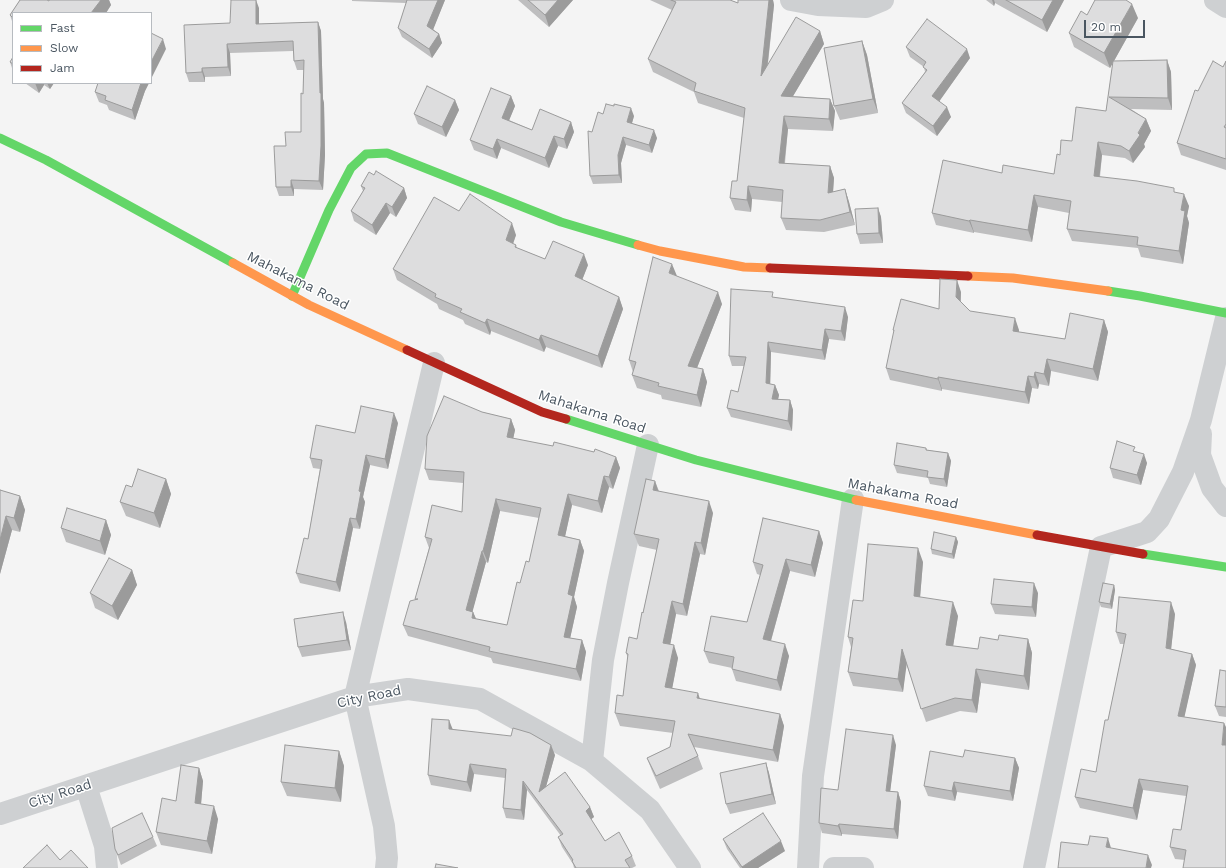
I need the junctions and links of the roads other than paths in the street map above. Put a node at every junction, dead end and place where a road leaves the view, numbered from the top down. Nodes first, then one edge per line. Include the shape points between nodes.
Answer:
1 (791, 0) edge
2 (883, 0) edge
3 (1215, 0) edge
4 (1226, 7) edge
5 (0, 138) edge
6 (292, 296) junction
7 (1226, 313) edge
8 (1226, 318) edge
9 (434, 362) junction
10 (1201, 420) junction
11 (648, 445) junction
12 (853, 499) junction
13 (1226, 506) edge
14 (1101, 547) junction
15 (1226, 567) edge
16 (355, 697) junction
17 (592, 761) junction
18 (86, 786) junction
19 (0, 814) edge
20 (108, 868) edge
21 (386, 868) edge
22 (690, 868) edge
23 (808, 868) edge
24 (834, 868) edge
25 (863, 868) edge
26 (1034, 868) edge

1 - 2 street via 866,7
3 - 4 street
5 - 6 street, Mahakama Road via 46,160
6 - 7 street via 329,210 351,168 366,154 387,153 561,222 660,251 744,267 1013,278 1140,296
6 - 9 street, Mahakama Road
8 - 10 street
9 - 11 street, Mahakama Road via 542,412
9 - 16 street
10 - 13 street via 1200,456 1212,488
10 - 14 street via 1183,472 1159,519 1147,532
11 - 12 street, Mahakama Road via 696,460
11 - 17 street via 604,660
12 - 14 street, Mahakama Road
12 - 23 street via 813,776
14 - 15 street, Mahakama Road
14 - 26 street
16 - 17 street, City Road via 408,689 480,699
16 - 18 street, City Road
16 - 21 street via 384,826
17 - 22 street, City Road via 650,810
18 - 19 street, City Road
18 - 20 street via 105,846
24 - 25 street

